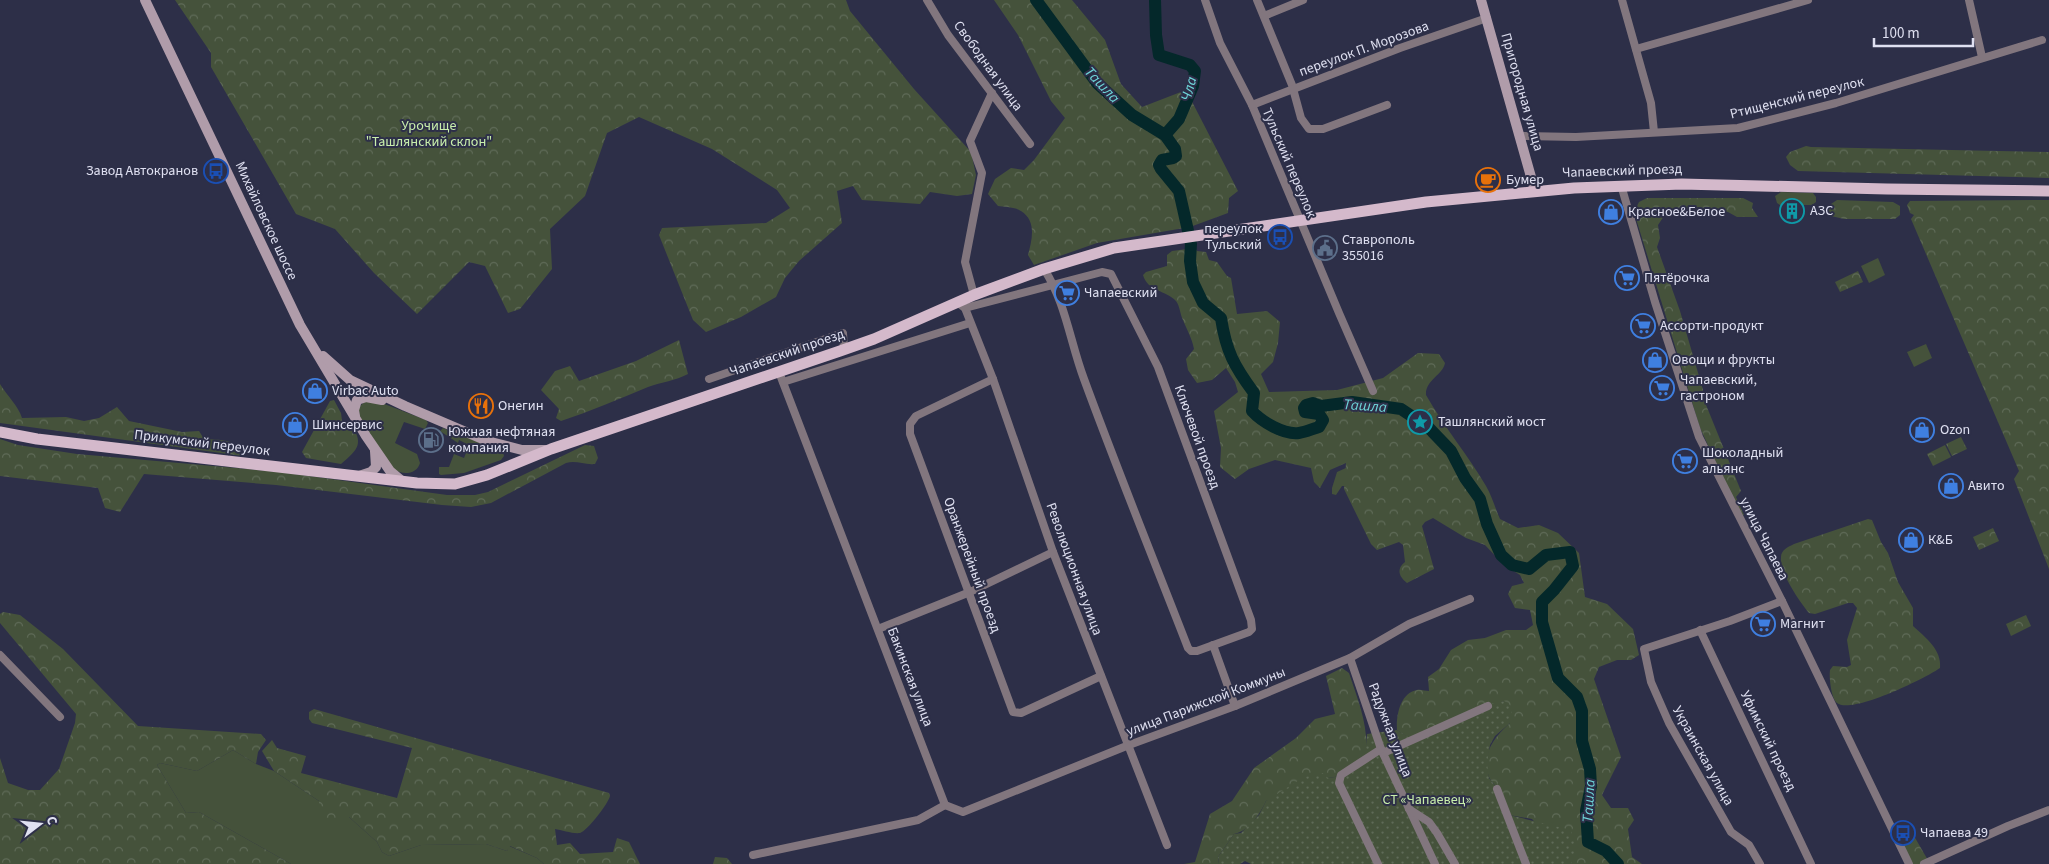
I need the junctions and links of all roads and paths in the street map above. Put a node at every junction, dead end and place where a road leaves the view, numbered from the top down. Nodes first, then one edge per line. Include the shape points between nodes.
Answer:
1 (145, 0) edge
2 (927, 0) edge
3 (1205, 0) edge
4 (1257, 0) edge
5 (1303, 0) edge
6 (1481, 0) edge
7 (1622, 0) edge
8 (1808, 0) edge
9 (1969, 0) edge
10 (1264, 16) junction
11 (1487, 18) junction
12 (2042, 40) dead end
13 (1636, 49) junction
14 (1982, 57) junction
15 (1293, 89) junction
16 (992, 93) junction
17 (1387, 105) dead end
18 (1252, 106) junction
19 (1654, 132) junction
20 (1520, 136) junction
21 (1030, 144) dead end
22 (1621, 185) junction
23 (1535, 191) junction
24 (2049, 191) edge
25 (1300, 219) junction
26 (1044, 269) junction
27 (1054, 285) junction
28 (974, 295) junction
29 (961, 305) junction
30 (970, 323) junction
31 (308, 338) junction
32 (844, 350) junction
33 (781, 377) junction
34 (709, 379) dead end
35 (993, 379) junction
36 (1373, 391) dead end
37 (405, 406) junction
38 (356, 418) junction
39 (0, 432) edge
40 (374, 448) junction
41 (551, 449) junction
42 (358, 476) junction
43 (402, 481) junction
44 (1053, 552) junction
45 (970, 592) junction
46 (1470, 599) dead end
47 (1782, 602) junction
48 (878, 629) junction
49 (1700, 630) junction
50 (1214, 645) junction
51 (0, 655) edge
52 (1350, 658) junction
53 (1101, 676) junction
54 (1235, 706) junction
55 (1488, 706) dead end
56 (60, 717) dead end
57 (1129, 745) junction
58 (1382, 751) junction
59 (1497, 789) dead end
60 (946, 805) junction
61 (1408, 808) junction
62 (2049, 810) edge
63 (1167, 845) dead end
64 (753, 855) dead end
65 (1378, 864) edge
66 (1435, 864) edge
67 (1454, 864) edge
68 (1526, 864) edge
69 (1760, 864) edge
70 (1811, 864) edge
71 (1909, 864) edge
72 (1924, 864) edge

1 - 31 main road, Михайловское шоссе
2 - 16 street, Свободная улица via 948,35
3 - 18 street, Тульский переулок via 1220,43
4 - 10 street
5 - 10 street
6 - 11 main road, Пригородная улица
7 - 13 street
8 - 13 street
9 - 14 street
10 - 15 street
11 - 15 street, переулок П. Морозова
11 - 20 main road, Пригородная улица
12 - 14 street, Ртищенский переулок
13 - 19 street via 1651,103
14 - 19 street, Ртищенский переулок via 1738,128
15 - 17 street via 1301,118 1315,130
15 - 18 street, переулок П. Морозова
16 - 21 street, Свободная улица
16 - 28 street via 970,141 982,173 966,262
18 - 25 street, Тульский переулок
19 - 20 street, Ртищенский переулок via 1576,137
20 - 23 main road, Пригородная улица
22 - 23 main road, Чапаевский проезд
22 - 24 main road, Чапаевский проезд
22 - 47 street, улица Чапаева via 1699,437
23 - 25 main road, Чапаевский проезд
25 - 26 main road, Чапаевский проезд via 1114,248
25 - 36 street, Тульский переулок
26 - 27 street, Ключевой проезд
26 - 28 main road, Чапаевский проезд
27 - 29 street, Ключевой проезд
27 - 50 street, Ключевой проезд via 1083,376 1188,648 1198,651
27 - 50 street, Ключевой проезд via 1102,272 1111,274 1158,367 1253,624 1250,632
28 - 29 main road, Чапаевский проезд
29 - 30 street, Революционная улица
29 - 32 main road, Чапаевский проезд
30 - 33 street
30 - 35 street, Революционная улица
31 - 37 main road via 329,363 350,380
31 - 38 main road, Михайловское шоссе
32 - 33 main road, Чапаевский проезд
32 - 34 street via 843,333
33 - 41 main road, Чапаевский проезд
33 - 48 street, Бакинская улица
35 - 44 street, Революционная улица
35 - 45 street, Оранжерейный проезд via 916,416 910,424 910,434
37 - 38 main road via 362,397 355,404
37 - 41 main road via 487,441 522,450
38 - 40 main road, Михайловское шоссе
39 - 42 main road, Прикумский переулок
40 - 42 main road via 376,467
40 - 43 main road, Михайловское шоссе via 390,472
41 - 43 main road, Чапаевский проезд via 463,483
42 - 43 main road, Прикумский переулок
44 - 45 street
44 - 53 street, Революционная улица
45 - 48 street
45 - 53 street, Оранжерейный проезд via 1012,712 1021,713
46 - 52 street, улица Парижской Коммуны via 1409,624
47 - 49 street
47 - 71 street, улица Чапаева
48 - 60 street, Бакинская улица
49 - 69 street, Украинская улица via 1644,649 1651,682 1669,723 1731,832 1749,845
49 - 70 street, Уфимский проезд
50 - 54 street
51 - 56 street
52 - 54 street, улица Парижской Коммуны
52 - 58 street, Радужная улица
53 - 57 street, Революционная улица
54 - 57 street, улица Парижской Коммуны
55 - 58 street
57 - 60 street, улица Парижской Коммуны via 962,812
57 - 63 street, Революционная улица
58 - 61 street, Радужная улица
58 - 65 street via 1340,775 1339,782
59 - 68 street
60 - 64 street via 918,820
61 - 66 street, Радужная улица
61 - 67 street via 1429,822
62 - 72 street

